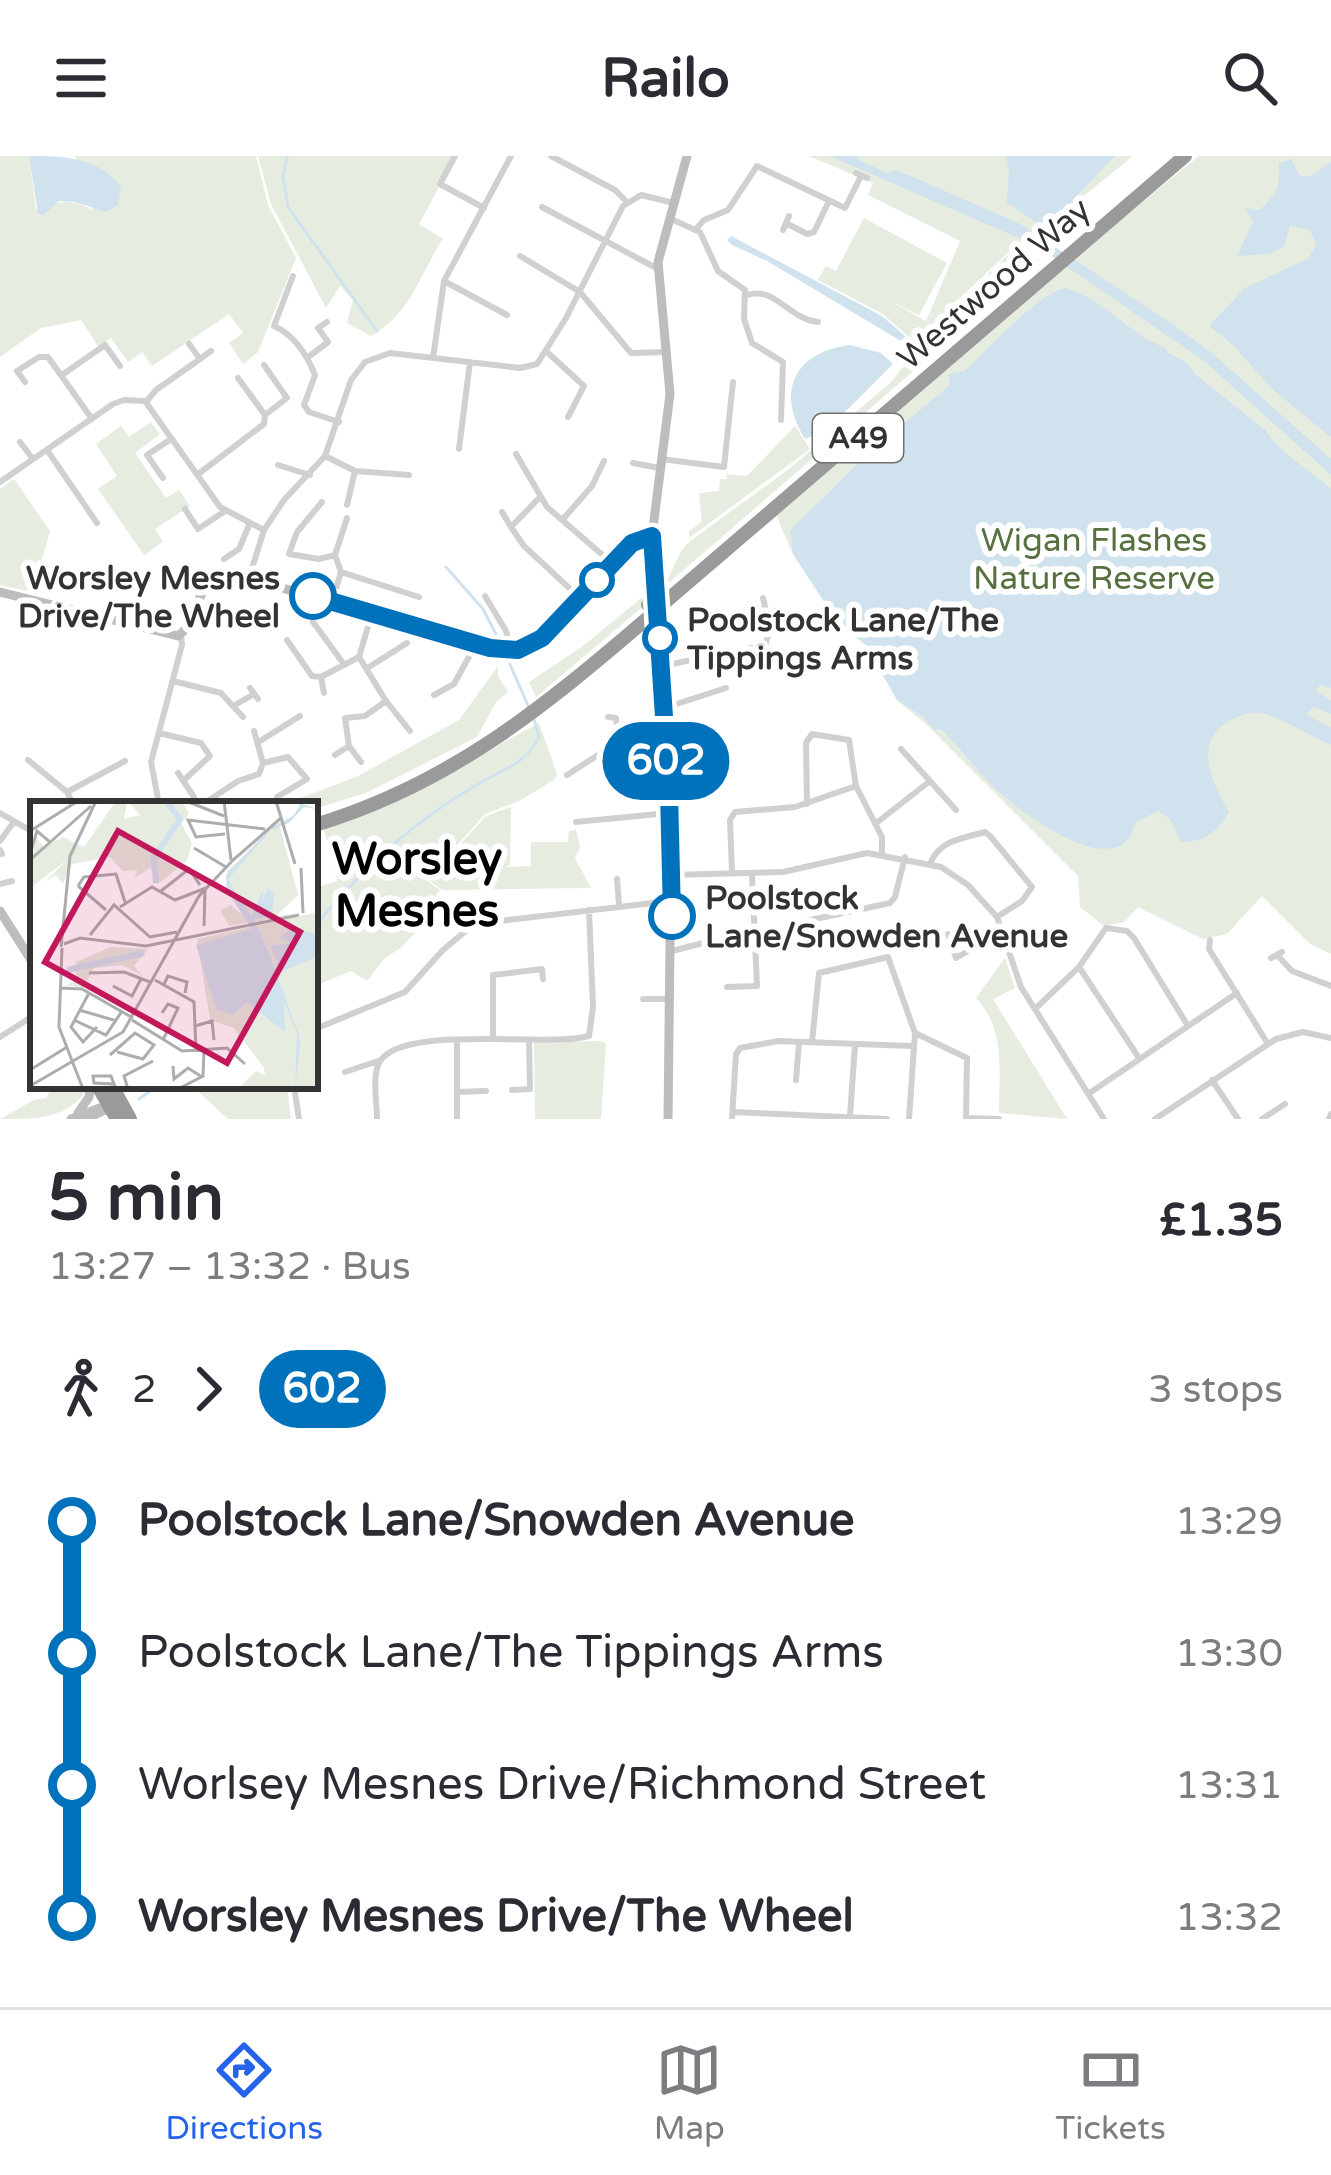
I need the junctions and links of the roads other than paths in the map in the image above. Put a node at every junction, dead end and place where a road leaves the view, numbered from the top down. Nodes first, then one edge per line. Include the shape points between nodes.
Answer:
1 (455, 156) edge
2 (512, 156) edge
3 (551, 156) edge
4 (687, 156) edge
5 (761, 156) edge
6 (1170, 156) edge
7 (1185, 156) edge
8 (758, 166) junction
9 (862, 176) dead end
10 (829, 201) junction
11 (627, 202) junction
12 (674, 203) junction
13 (542, 207) dead end
14 (484, 208) junction
15 (669, 218) junction
16 (786, 223) dead end
17 (696, 229) junction
18 (1076, 241) junction
19 (606, 242) junction
20 (520, 256) dead end
21 (658, 268) junction
22 (293, 276) dead end
23 (444, 281) junction
24 (580, 292) junction
25 (747, 295) junction
26 (786, 310) junction
27 (507, 315) dead end
28 (775, 320) dead end
29 (327, 322) dead end
30 (812, 322) dead end
31 (189, 344) dead end
32 (211, 351) dead end
33 (547, 352) junction
34 (667, 352) junction
35 (308, 358) junction
36 (433, 358) junction
37 (200, 359) junction
38 (470, 362) junction
39 (264, 365) dead end
40 (120, 366) dead end
41 (62, 375) junction
42 (238, 378) dead end
43 (25, 382) dead end
44 (734, 382) dead end
45 (146, 402) junction
46 (265, 415) junction
47 (568, 418) dead end
48 (92, 419) junction
49 (781, 421) dead end
50 (339, 422) junction
51 (171, 439) junction
52 (20, 442) dead end
53 (459, 448) dead end
54 (47, 450) junction
55 (516, 454) dead end
56 (325, 457) junction
57 (33, 459) junction
58 (604, 461) dead end
59 (633, 463) dead end
60 (660, 464) junction
61 (278, 465) dead end
62 (724, 466) junction
63 (355, 471) junction
64 (197, 475) junction
65 (310, 475) junction
66 (409, 476) dead end
67 (163, 478) dead end
68 (723, 478) dead end
69 (0, 482) edge
70 (540, 497) junction
71 (322, 502) dead end
72 (347, 506) dead end
73 (185, 509) dead end
74 (224, 511) junction
75 (502, 512) dead end
76 (347, 518) dead end
77 (564, 518) junction
78 (97, 523) dead end
79 (250, 524) junction
80 (511, 527) junction
81 (263, 530) junction
82 (652, 536) junction
83 (335, 555) junction
84 (224, 559) dead end
85 (613, 564) junction
86 (341, 572) junction
87 (249, 578) junction
88 (0, 592) edge
89 (485, 596) dead end
90 (419, 597) dead end
91 (580, 598) junction
92 (766, 601) dead end
93 (332, 602) junction
94 (372, 614) junction
95 (313, 622) dead end
96 (181, 635) junction
97 (287, 640) dead end
98 (407, 643) dead end
99 (476, 644) junction
100 (765, 645) junction
101 (506, 650) junction
102 (359, 657) junction
103 (343, 663) junction
104 (662, 666) junction
105 (369, 667) junction
106 (792, 671) dead end
107 (321, 677) junction
108 (173, 681) junction
109 (726, 688) dead end
110 (324, 693) dead end
111 (254, 694) dead end
112 (434, 695) dead end
113 (386, 700) junction
114 (236, 705) junction
115 (664, 708) junction
116 (300, 716) dead end
117 (614, 716) dead end
118 (244, 717) dead end
119 (520, 719) junction
120 (410, 730) dead end
121 (254, 731) dead end
122 (159, 733) junction
123 (260, 741) junction
124 (665, 741) junction
125 (349, 746) junction
126 (620, 747) junction
127 (902, 749) dead end
128 (335, 755) dead end
129 (210, 756) junction
130 (28, 760) dead end
131 (124, 761) dead end
132 (361, 762) dead end
133 (217, 764) dead end
134 (263, 764) junction
135 (566, 776) dead end
136 (668, 777) junction
137 (626, 780) dead end
138 (930, 782) junction
139 (856, 786) junction
140 (703, 790) dead end
141 (67, 792) junction
142 (669, 792) junction
143 (194, 797) dead end
144 (277, 797) dead end
145 (72, 801) edge
146 (155, 801) edge
147 (208, 801) edge
148 (807, 804) junction
149 (956, 810) dead end
150 (0, 813) edge
151 (669, 813) junction
152 (318, 814) edge
153 (576, 822) dead end
154 (14, 823) junction
155 (318, 824) edge
156 (875, 824) junction
157 (30, 831) edge
158 (1, 849) edge
159 (882, 854) junction
160 (905, 857) junction
161 (931, 862) junction
162 (732, 873) junction
163 (752, 874) junction
164 (671, 875) junction
165 (617, 879) dead end
166 (12, 881) dead end
167 (0, 884) edge
168 (672, 902) junction
169 (619, 905) junction
170 (589, 910) junction
171 (0, 911) edge
172 (465, 914) dead end
173 (997, 917) junction
174 (806, 921) dead end
175 (465, 928) junction
176 (1002, 931) junction
177 (948, 934) dead end
178 (715, 940) dead end
179 (1210, 940) dead end
180 (30, 951) edge
181 (672, 952) junction
182 (1277, 955) dead end
183 (1079, 967) junction
184 (543, 979) dead end
185 (1331, 986) edge
186 (726, 987) dead end
187 (1237, 994) junction
188 (643, 999) dead end
189 (672, 999) junction
190 (1035, 1010) junction
191 (30, 1018) edge
192 (1188, 1026) junction
193 (318, 1028) edge
194 (915, 1033) junction
195 (1331, 1036) edge
196 (0, 1037) edge
197 (494, 1039) junction
198 (529, 1039) junction
199 (457, 1040) junction
200 (812, 1042) junction
201 (799, 1043) junction
202 (1268, 1044) junction
203 (855, 1045) junction
204 (911, 1046) junction
205 (1139, 1058) junction
206 (381, 1060) junction
207 (345, 1072) dead end
208 (796, 1080) dead end
209 (1212, 1080) junction
210 (99, 1089) edge
211 (294, 1089) edge
212 (512, 1090) dead end
213 (486, 1091) dead end
214 (457, 1092) junction
215 (1088, 1094) junction
216 (1280, 1104) dead end
217 (117, 1110) edge
218 (733, 1116) edge
219 (850, 1116) junction
220 (83, 1118) edge
221 (966, 1118) edge
222 (1161, 1118) edge
223 (299, 1119) edge
224 (377, 1119) edge
225 (457, 1119) edge
226 (668, 1119) edge
227 (887, 1119) edge
228 (909, 1119) edge
229 (999, 1119) edge
230 (1104, 1119) edge
231 (1238, 1119) edge
232 (1262, 1119) edge

1 - 14 street via 440,184
2 - 14 street
3 - 11 street
4 - 12 main road
5 - 8 street
6 - 18 highway, Westwood Way / A49
7 - 18 highway, Westwood Way / A49
8 - 10 street
8 - 17 street via 728,210
9 - 10 street via 848,210
10 - 16 street via 812,233
11 - 12 street via 646,195
11 - 19 street
12 - 15 main road
13 - 19 street
14 - 23 street
15 - 17 street
15 - 21 main road
17 - 25 street via 718,271
18 - 119 highway, Westwood Way / A49
19 - 21 street
19 - 24 street
20 - 24 street
21 - 34 main road
22 - 35 street via 274,326
23 - 27 street
23 - 36 street
24 - 33 street
24 - 34 street via 632,353
25 - 26 street via 771,295
25 - 49 street via 752,343 783,362
26 - 28 street
26 - 30 street
29 - 35 street via 318,328 328,342
31 - 37 street
32 - 37 street
33 - 38 street via 526,368
33 - 47 street via 584,386
34 - 60 main road
35 - 50 street via 315,375 304,405
36 - 38 street
36 - 50 street via 390,353 365,362
37 - 45 street
38 - 53 street
39 - 46 street via 287,398
40 - 41 street via 106,345
41 - 43 street via 42,356 17,371
41 - 48 street
42 - 46 street
44 - 62 street
45 - 48 street via 118,401
45 - 51 street
46 - 64 street via 261,427
48 - 54 street
50 - 56 street
51 - 64 street
51 - 67 street via 147,455
52 - 57 street
54 - 57 street
54 - 78 street
55 - 70 street
56 - 63 street
56 - 65 street
57 - 69 street
58 - 77 street
59 - 60 street
60 - 62 street
60 - 82 main road
61 - 65 street
62 - 68 street
63 - 66 street
63 - 72 street
64 - 74 street
65 - 81 street
70 - 77 street
70 - 80 street
71 - 83 street via 289,554
73 - 74 street via 199,529
74 - 79 street
75 - 80 street
76 - 83 street
77 - 85 street
79 - 81 street
79 - 84 street
80 - 91 street
81 - 87 street
82 - 85 main road
82 - 104 main road
83 - 86 street
85 - 91 main road
86 - 90 street
86 - 93 street
87 - 93 main road
87 - 96 main road via 226,576 206,586
88 - 96 main road
89 - 101 street via 506,632
91 - 101 main road via 557,632
92 - 100 street
93 - 94 main road
94 - 99 main road
94 - 102 street
95 - 103 street
96 - 108 street
97 - 107 street
98 - 105 street
99 - 101 main road
99 - 112 street via 454,685
100 - 104 street
100 - 106 street
102 - 103 street
102 - 105 street
103 - 107 street
104 - 115 main road
105 - 113 street
107 - 110 street
108 - 114 street via 214,690
108 - 122 street
109 - 115 street
111 - 114 street
113 - 120 street
113 - 125 street via 345,718
114 - 118 street
115 - 124 main road
116 - 123 street
117 - 126 street
119 - 152 highway, Westwood Way / A49 via 420,775
119 - 155 highway, Westwood Way / A49 via 428,781
121 - 123 street
122 - 129 street via 201,743
122 - 146 street via 151,762
123 - 134 street
124 - 126 street
124 - 136 main road
125 - 128 street
125 - 132 street
126 - 135 street
127 - 138 street
129 - 133 street
129 - 143 street via 181,777
130 - 141 street
131 - 141 street
134 - 144 street via 288,758 307,779
134 - 147 street via 259,774
136 - 137 street
136 - 142 main road
138 - 149 street
138 - 156 street
139 - 148 street
139 - 148 street via 849,740 812,734
139 - 156 street
140 - 142 street
141 - 145 street
142 - 151 main road
148 - 162 street via 732,814
150 - 154 street
151 - 153 street
151 - 164 main road
154 - 157 street
154 - 158 street
156 - 159 street
159 - 160 street
159 - 163 street
160 - 161 street
160 - 174 street via 890,903
161 - 173 street via 968,885
161 - 173 street via 948,843 985,832 1032,887
162 - 163 street
162 - 164 street
163 - 186 street via 757,986
164 - 168 main road
165 - 169 street
166 - 167 street
168 - 169 street
168 - 181 main road
169 - 170 street
170 - 175 street
170 - 198 street via 591,1034
171 - 180 main road
172 - 175 street
173 - 176 street
175 - 193 street via 405,992
176 - 177 street via 957,962
176 - 190 street
178 - 181 street
179 - 187 street
181 - 189 main road
182 - 185 street
183 - 190 street
183 - 192 street via 1106,928 1127,931
183 - 205 street
184 - 197 street via 542,969 493,975
187 - 192 street
187 - 202 street
188 - 189 street
189 - 226 main road
190 - 215 street
191 - 196 street
192 - 205 street
194 - 200 street via 893,963 880,956 819,973
194 - 204 street
194 - 221 street via 967,1058
195 - 202 street via 1297,1032
197 - 198 street
197 - 199 street
198 - 212 street via 530,1090
199 - 206 street via 416,1043
199 - 214 street
200 - 201 street
200 - 203 street
201 - 208 street
201 - 218 street via 740,1048
202 - 209 street
203 - 204 street
203 - 219 street
204 - 228 street
205 - 215 street
206 - 207 street
206 - 224 street
209 - 222 street
209 - 231 street
210 - 220 main road
211 - 223 street
213 - 214 street
214 - 225 street
215 - 230 street
216 - 232 street
217 - 220 main road
217 - 220 main road
218 - 219 street
219 - 227 street
221 - 229 street

